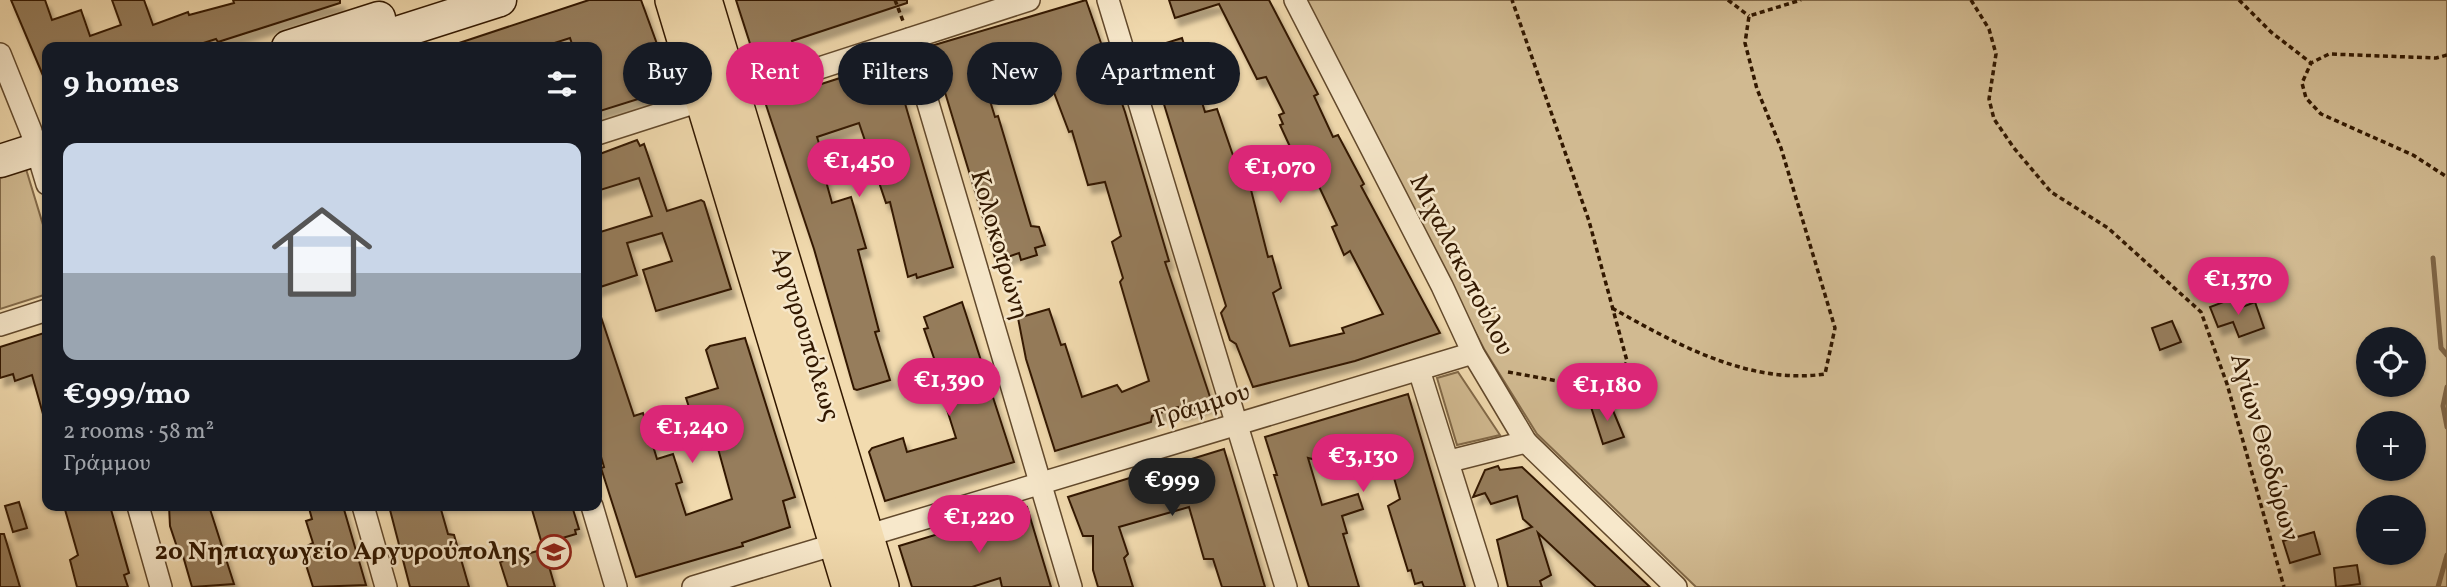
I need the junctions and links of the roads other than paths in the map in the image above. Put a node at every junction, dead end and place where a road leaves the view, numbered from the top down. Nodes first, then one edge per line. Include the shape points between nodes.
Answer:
1 (434, 0) edge
2 (500, 0) edge
3 (673, 0) edge
4 (704, 0) edge
5 (1029, 0) edge
6 (1108, 0) edge
7 (1295, 0) edge
8 (909, 39) junction
9 (304, 42) edge
10 (369, 42) edge
11 (0, 54) edge
12 (718, 98) junction
13 (602, 133) edge
14 (41, 138) edge
15 (0, 141) edge
16 (0, 161) edge
17 (42, 312) edge
18 (0, 325) edge
19 (1473, 353) junction
20 (1419, 370) junction
21 (1237, 424) junction
22 (1526, 442) junction
23 (1450, 461) junction
24 (1039, 484) junction
25 (139, 511) edge
26 (364, 511) edge
27 (593, 511) edge
28 (851, 540) junction
29 (161, 587) edge
30 (386, 587) edge
31 (616, 587) edge
32 (693, 587) edge
33 (849, 587) edge
34 (881, 587) edge
35 (1071, 587) edge
36 (1286, 587) edge
37 (1488, 587) edge
38 (1676, 587) edge

1 - 9 main road
2 - 10 main road
3 - 12 main road, Αργυρουπόλεως
4 - 12 main road, Αργυρουπόλεως
5 - 8 street
6 - 21 street
7 - 19 street, Μιχαλακοπούλου
8 - 12 street
8 - 24 street, Κολοκοτρώνη
11 - 14 street
12 - 13 street
12 - 28 main road, Αργυρουπόλεως
14 - 15 main road
14 - 16 main road
17 - 18 street
19 - 20 street, Γράμμου
19 - 22 street, Μιχαλακοπούλου
20 - 21 street, Γράμμου
20 - 23 street
21 - 24 street, Γράμμου
21 - 36 street
22 - 23 street
22 - 38 street, Μιχαλακοπούλου
23 - 37 street
24 - 28 street, Γράμμου
24 - 35 street, Κολοκοτρώνη
25 - 29 street
26 - 30 street
27 - 31 street
28 - 32 street, Γράμμου
28 - 33 main road, Αργυρουπόλεως
28 - 34 main road, Αργυρουπόλεως

